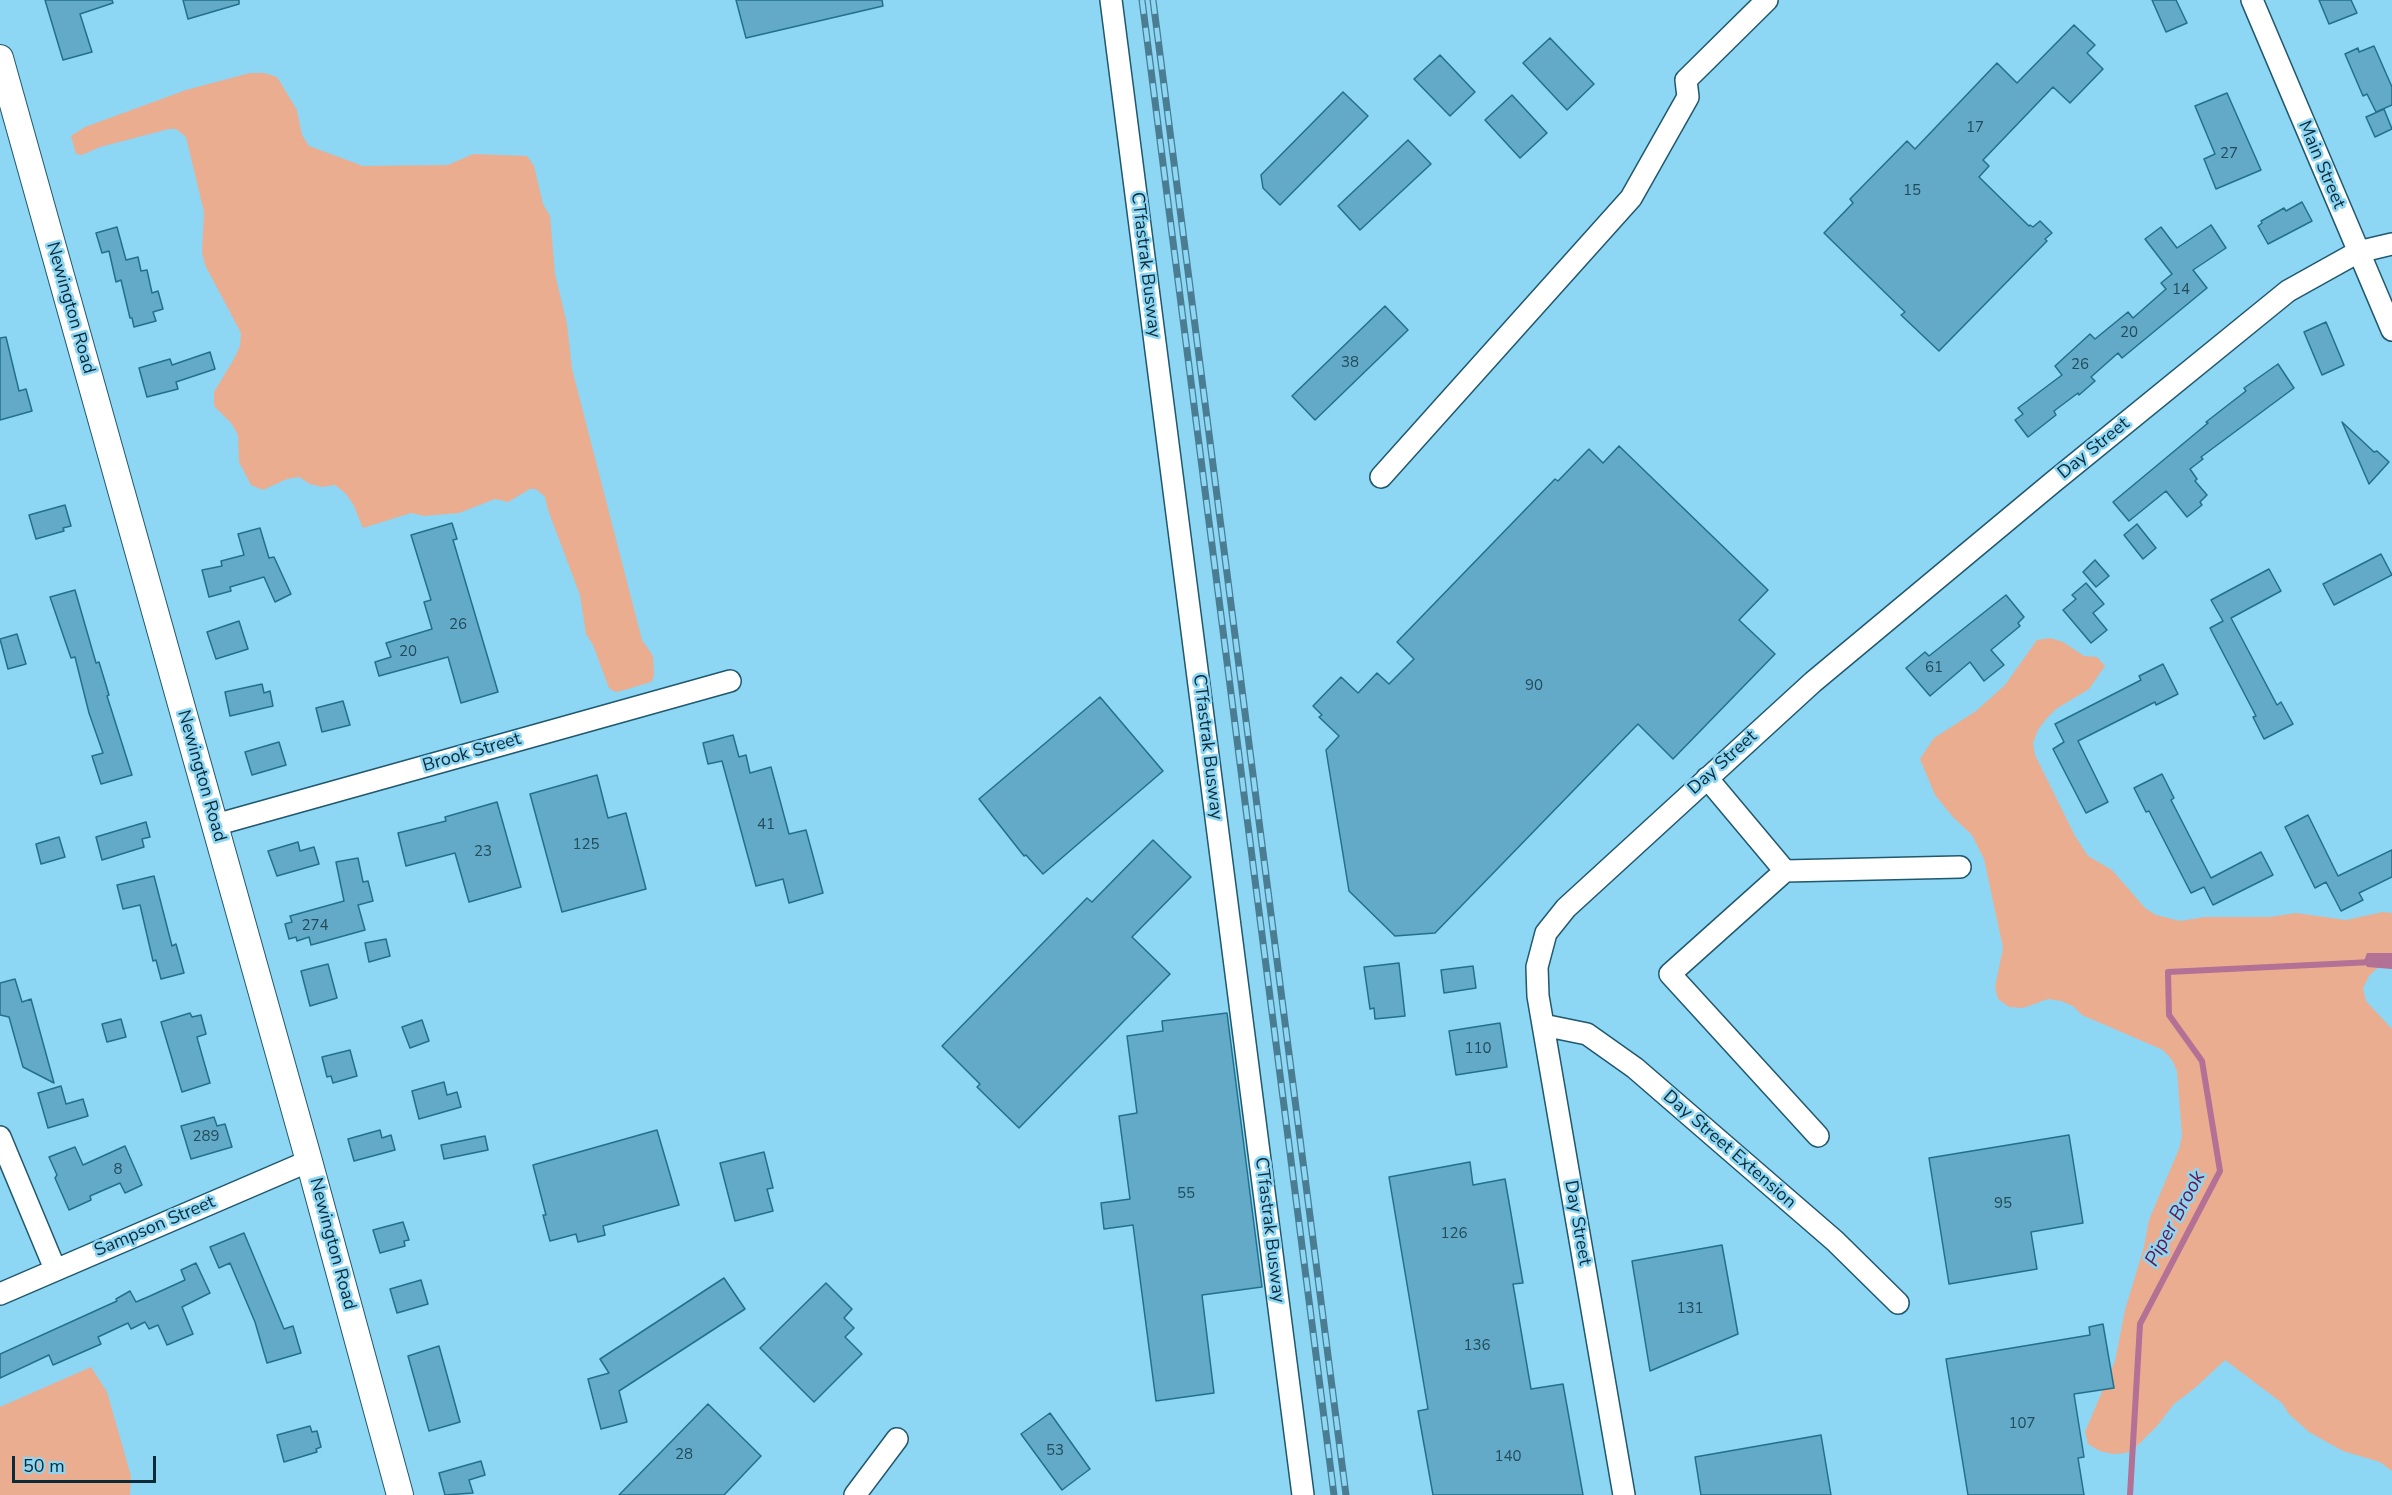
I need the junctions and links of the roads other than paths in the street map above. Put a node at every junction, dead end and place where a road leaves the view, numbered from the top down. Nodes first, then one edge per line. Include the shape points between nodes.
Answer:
1 (1112, 0) edge
2 (1767, 0) edge
3 (2252, 0) edge
4 (0, 58) edge
5 (2392, 244) edge
6 (2358, 252) junction
7 (2392, 330) edge
8 (1381, 477) dead end
9 (730, 681) dead end
10 (1707, 778) junction
11 (215, 825) junction
12 (1960, 867) dead end
13 (1785, 871) junction
14 (1543, 1025) junction
15 (1818, 1136) dead end
16 (0, 1137) edge
17 (309, 1161) junction
18 (55, 1269) junction
19 (0, 1294) edge
20 (1898, 1304) dead end
21 (897, 1439) dead end
22 (400, 1495) edge
23 (855, 1495) edge
24 (1303, 1495) edge
25 (1624, 1495) edge

1 - 24 street, CTfastrak Busway
2 - 8 street via 1686,80 1688,97 1632,198
3 - 6 street, Main Street
4 - 11 main road, Newington Road
5 - 6 street, Day Street
6 - 7 street, Main Street
6 - 10 street, Day Street via 2288,291 1813,682
9 - 11 street, Brook Street
10 - 13 street
10 - 14 street, Day Street via 1566,908 1546,933 1537,967
11 - 17 main road, Newington Road
12 - 13 street
13 - 15 street via 1670,974
14 - 20 street, Day Street Extension via 1587,1035 1635,1068 1835,1241
14 - 25 street, Day Street
16 - 18 street
17 - 18 street, Sampson Street
17 - 22 main road, Newington Road
18 - 19 street, Sampson Street
21 - 23 street

